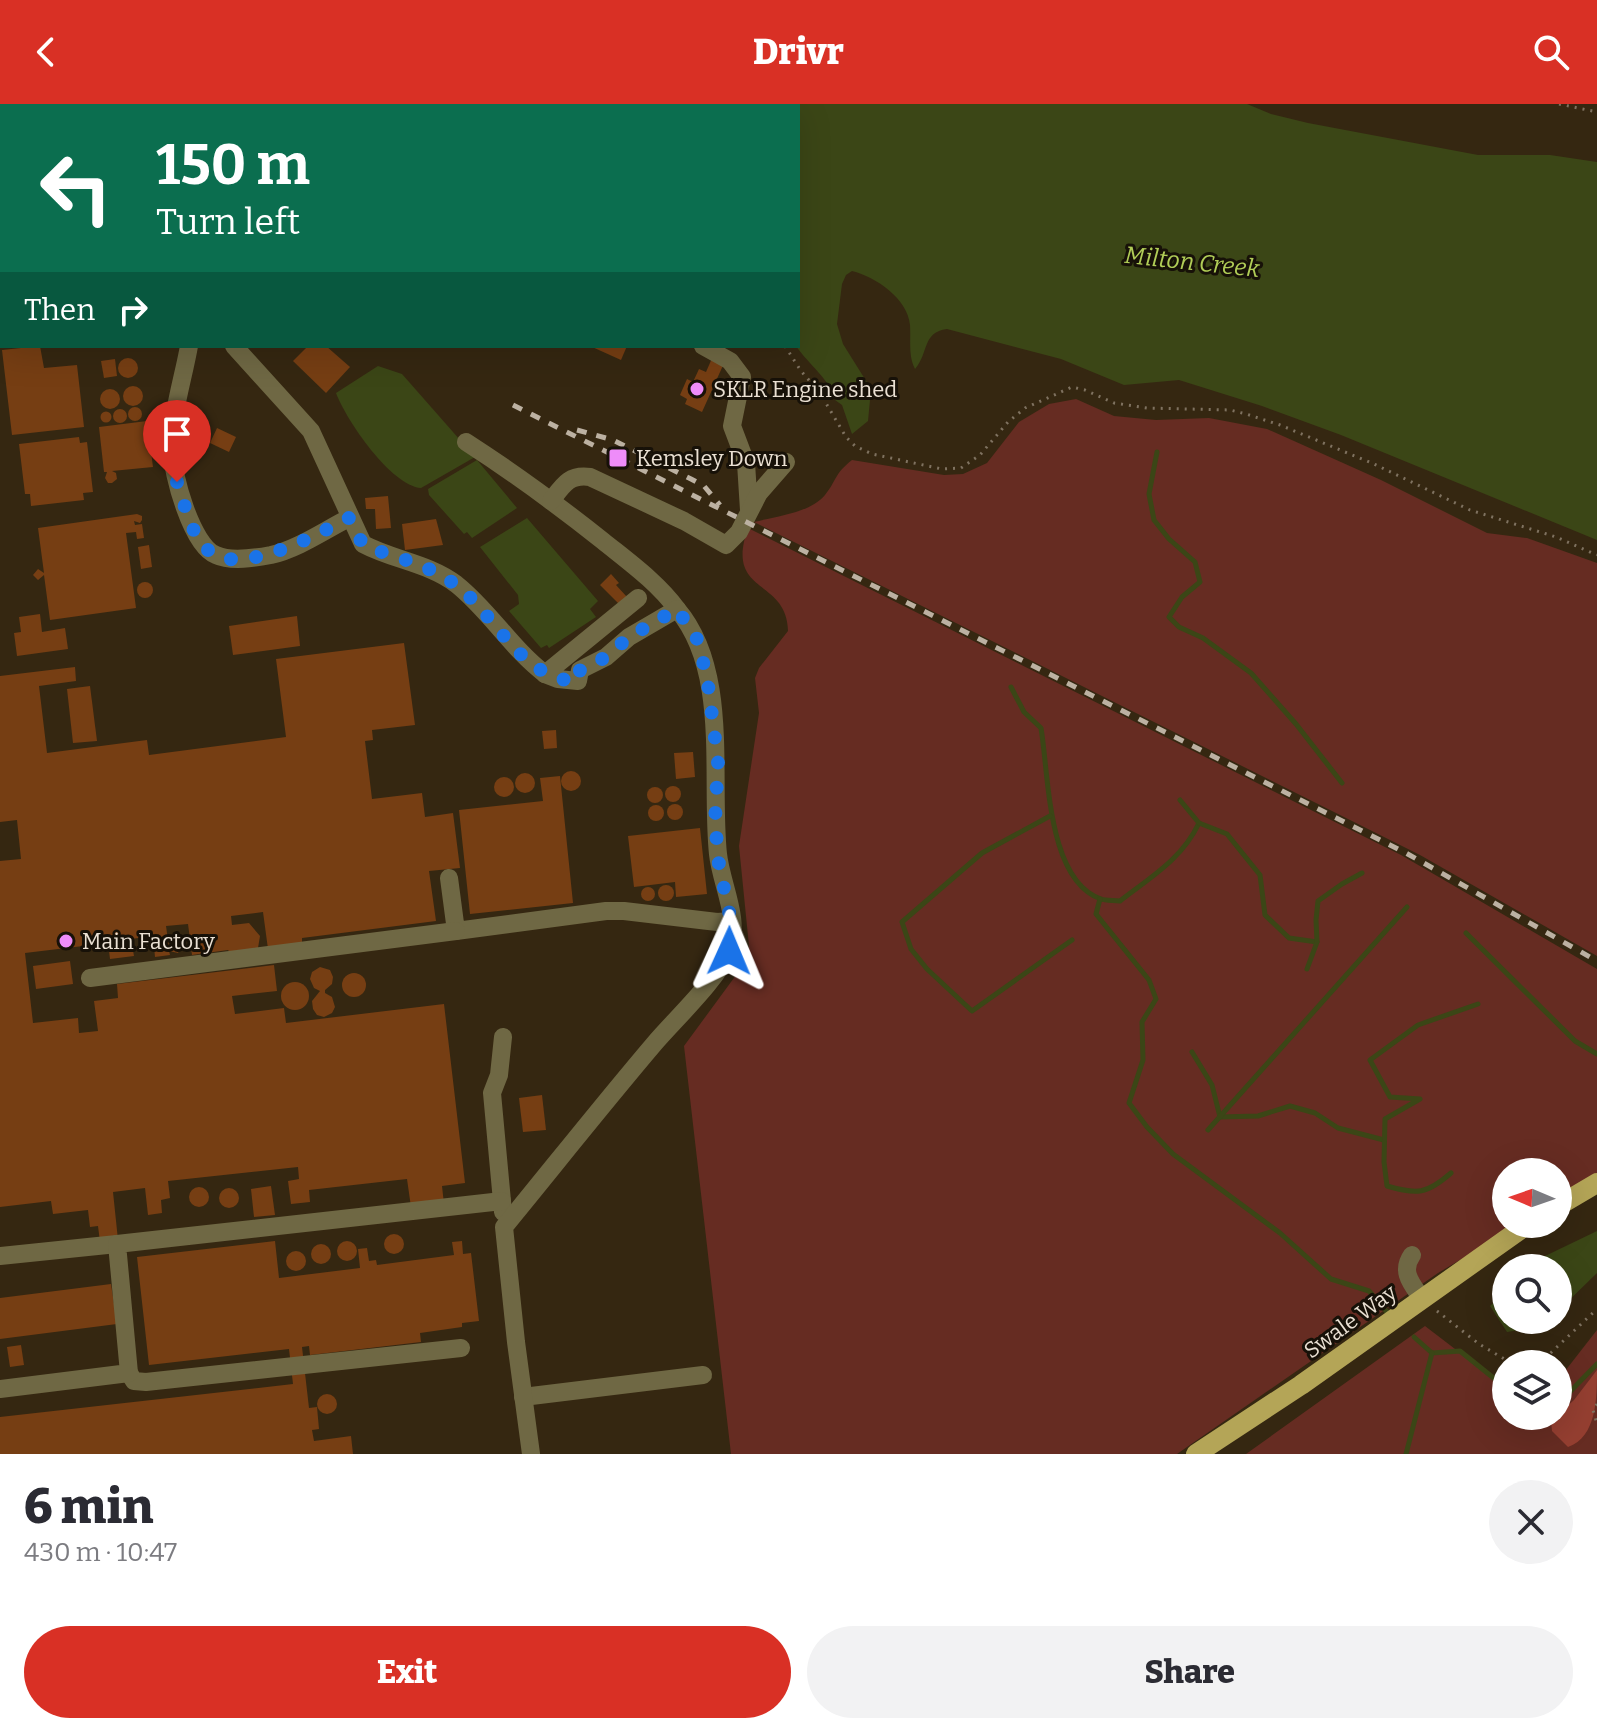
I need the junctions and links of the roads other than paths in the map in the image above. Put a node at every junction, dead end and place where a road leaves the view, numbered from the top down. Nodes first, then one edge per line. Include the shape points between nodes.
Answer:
1 (189, 348) edge
2 (236, 348) edge
3 (707, 348) edge
4 (466, 442) dead end
5 (786, 462) dead end
6 (551, 501) junction
7 (748, 513) junction
8 (349, 518) junction
9 (638, 598) dead end
10 (677, 609) junction
11 (545, 674) junction
12 (449, 878) dead end
13 (731, 921) junction
14 (456, 931) junction
15 (90, 978) dead end
16 (503, 1037) dead end
17 (1597, 1183) edge
18 (1572, 1198) edge
19 (502, 1201) junction
20 (504, 1227) junction
21 (1508, 1238) edge
22 (117, 1244) junction
23 (1412, 1255) dead end
24 (0, 1256) edge
25 (1424, 1298) junction
26 (461, 1348) dead end
27 (129, 1373) junction
28 (703, 1375) dead end
29 (0, 1389) edge
30 (523, 1397) junction
31 (530, 1453) edge
32 (1196, 1454) edge

1 - 8 street via 172,458 194,530 208,551 225,558 272,555
2 - 8 street via 306,425
3 - 7 street via 730,361 742,377 732,426 746,463
4 - 6 street
5 - 7 street
6 - 7 street via 568,480 593,478 726,545
6 - 10 street via 650,579
8 - 11 street via 367,547 457,585
9 - 11 street
10 - 11 street via 580,670 578,681
10 - 13 street via 694,632 705,666 717,755 719,865
12 - 14 street
13 - 14 street via 615,911
13 - 20 street via 731,944 716,972
14 - 15 street
16 - 19 street via 492,1093
17 - 18 main road
19 - 20 street
19 - 22 street
20 - 30 street
21 - 25 main road, Swale Way
22 - 24 street
22 - 27 street
23 - 25 street via 1406,1274
25 - 32 main road, Swale Way
26 - 27 street via 142,1382
27 - 29 street
28 - 30 street
30 - 31 street

